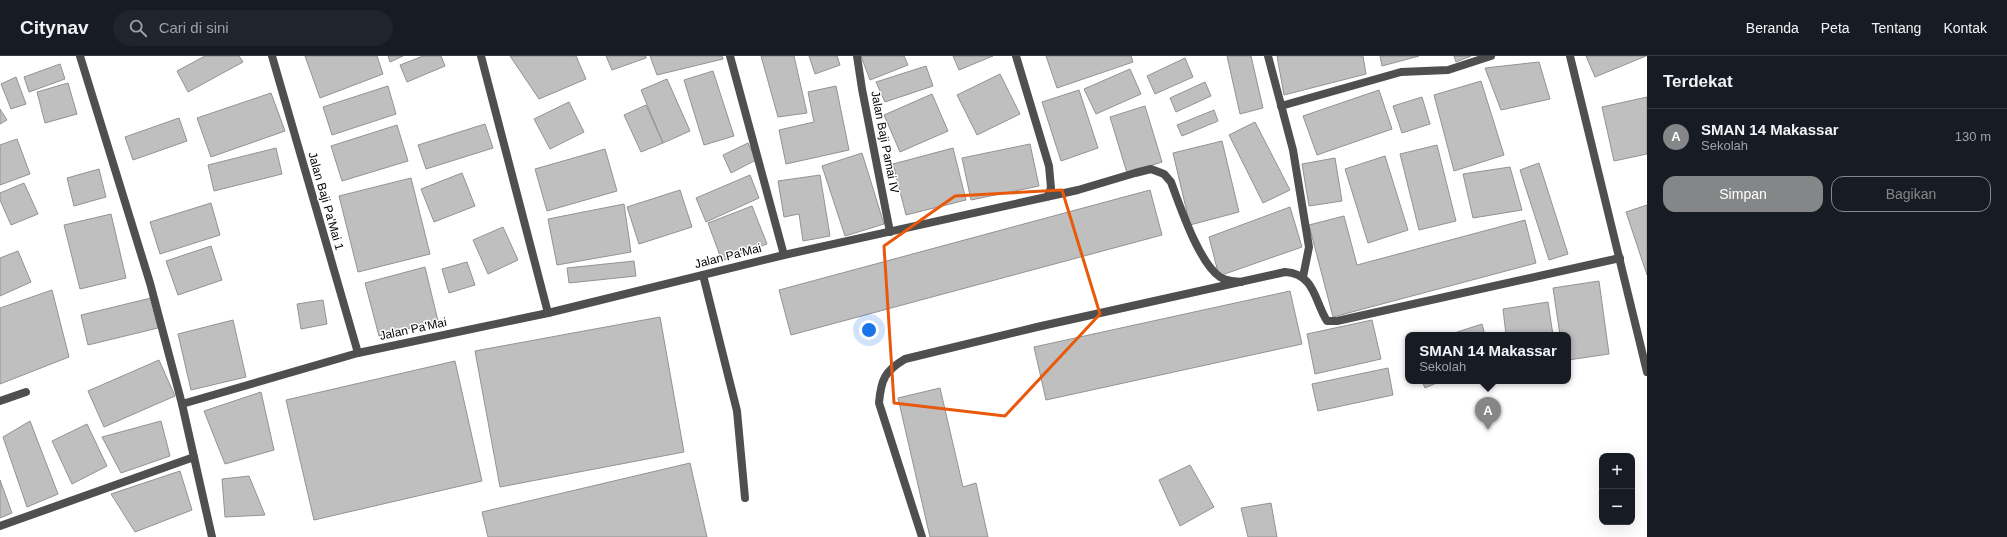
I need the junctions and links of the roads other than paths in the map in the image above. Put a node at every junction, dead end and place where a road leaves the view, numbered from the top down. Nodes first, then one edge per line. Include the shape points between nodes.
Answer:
1 (80, 56) edge
2 (272, 56) edge
3 (482, 56) edge
4 (730, 56) edge
5 (857, 56) edge
6 (1016, 56) edge
7 (1268, 56) edge
8 (1491, 56) edge
9 (1570, 56) edge
10 (1281, 106) junction
11 (1048, 196) junction
12 (890, 232) junction
13 (784, 255) junction
14 (1620, 258) junction
15 (703, 275) junction
16 (1303, 277) junction
17 (1241, 282) junction
18 (548, 313) junction
19 (358, 353) junction
20 (1647, 372) edge
21 (26, 392) dead end
22 (0, 401) edge
23 (182, 404) junction
24 (194, 457) junction
25 (745, 498) dead end
26 (0, 526) edge
27 (212, 537) edge
28 (922, 537) edge

1 - 23 street via 150,283
2 - 19 street, Jalan Baji Pa'Mai 1
3 - 18 street
4 - 13 street
5 - 12 street, Jalan Baji Pamai IV
6 - 11 street via 1049,166 1051,188
7 - 10 street
8 - 10 street via 1448,70 1401,72
9 - 14 street
10 - 16 street via 1293,150 1309,247
11 - 12 street, Jalan Pa'Mai
11 - 17 street, Jalan Pa'Mai via 1151,170 1164,174 1170,182 1196,244 1212,268 1225,280
12 - 13 street, Jalan Pa'Mai
13 - 15 street, Jalan Pa'Mai
14 - 16 street via 1337,321 1328,321 1309,282
14 - 20 street
15 - 18 street, Jalan Pa'Mai
15 - 25 street via 737,411
16 - 17 street via 1285,272
17 - 28 street via 1029,328 905,359 893,366 881,386 879,403
18 - 19 street, Jalan Pa'Mai
19 - 23 street, Jalan Pa'Mai
21 - 22 street
23 - 24 street
24 - 26 street
24 - 27 street

